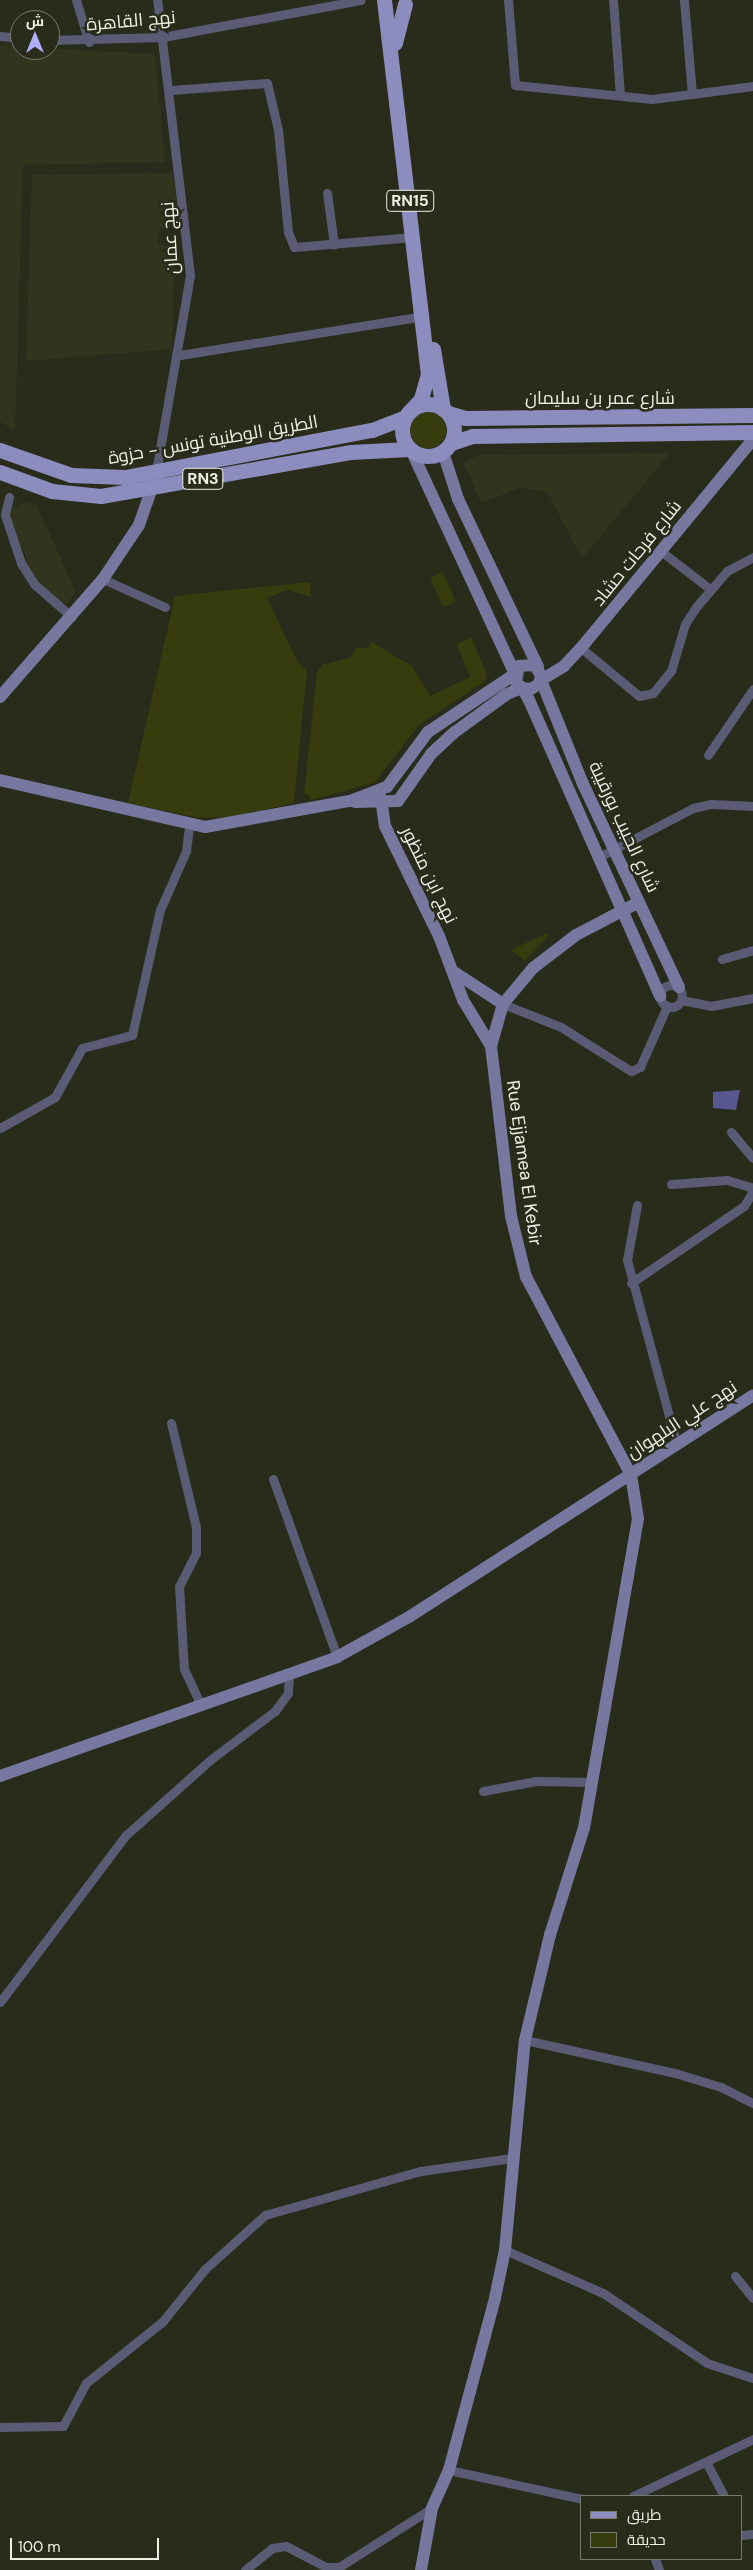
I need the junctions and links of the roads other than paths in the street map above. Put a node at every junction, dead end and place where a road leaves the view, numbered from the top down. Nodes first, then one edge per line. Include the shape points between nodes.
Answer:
1 (76, 0) edge
2 (157, 0) edge
3 (362, 0) edge
4 (385, 0) edge
5 (508, 0) edge
6 (613, 0) edge
7 (684, 0) edge
8 (409, 2) edge
9 (164, 37) junction
10 (60, 41) edge
11 (89, 42) junction
12 (753, 86) edge
13 (395, 87) junction
14 (171, 90) junction
15 (692, 94) junction
16 (620, 96) junction
17 (327, 193) dead end
18 (415, 237) junction
19 (334, 245) junction
20 (424, 316) junction
21 (180, 355) junction
22 (446, 411) junction
23 (406, 415) junction
24 (753, 416) edge
25 (753, 432) edge
26 (753, 439) edge
27 (447, 447) junction
28 (0, 450) edge
29 (411, 450) junction
30 (0, 472) edge
31 (156, 472) junction
32 (153, 489) junction
33 (9, 497) dead end
34 (662, 552) junction
35 (753, 557) edge
36 (487, 564) junction
37 (469, 572) junction
38 (103, 579) junction
39 (710, 589) junction
40 (165, 607) dead end
41 (510, 614) junction
42 (72, 617) junction
43 (491, 622) junction
44 (581, 648) junction
45 (539, 673) junction
46 (515, 674) junction
47 (522, 688) junction
48 (753, 688) edge
49 (0, 697) edge
50 (708, 755) dead end
51 (0, 780) edge
52 (380, 790) junction
53 (350, 801) junction
54 (381, 805) junction
55 (753, 806) edge
56 (189, 825) junction
57 (615, 850) junction
58 (597, 858) junction
59 (639, 902) junction
60 (622, 911) junction
61 (753, 950) edge
62 (722, 959) dead end
63 (454, 972) junction
64 (679, 987) junction
65 (753, 998) edge
66 (682, 1000) junction
67 (663, 1001) junction
68 (503, 1004) junction
69 (491, 1046) junction
70 (0, 1128) edge
71 (731, 1132) dead end
72 (753, 1158) edge
73 (671, 1184) dead end
74 (753, 1189) edge
75 (636, 1205) dead end
76 (631, 1283) junction
77 (753, 1395) edge
78 (171, 1422) dead end
79 (677, 1445) junction
80 (630, 1475) junction
81 (273, 1479) dead end
82 (337, 1657) junction
83 (289, 1675) junction
84 (200, 1703) junction
85 (0, 1776) edge
86 (591, 1782) junction
87 (483, 1791) dead end
88 (0, 2002) edge
89 (525, 2040) junction
90 (753, 2103) edge
91 (512, 2158) junction
92 (505, 2250) junction
93 (735, 2276) dead end
94 (753, 2298) edge
95 (753, 2378) edge
96 (0, 2427) edge
97 (753, 2439) edge
98 (706, 2462) junction
99 (449, 2470) junction
100 (637, 2495) edge
101 (723, 2495) edge
102 (580, 2499) edge
103 (432, 2508) junction
104 (245, 2570) edge
105 (420, 2570) edge

1 - 11 street
2 - 9 street, نهج عمان
3 - 9 street, نهج القاهرة
4 - 8 main road, RN15
4 - 13 main road, RN15
5 - 16 street via 515,85
6 - 16 street
7 - 15 street
8 - 13 main road, RN15 via 395,33
9 - 11 street, نهج القاهرة
9 - 14 street, نهج عمان
10 - 11 street, نهج القاهرة
12 - 15 street
13 - 18 main road, RN15
14 - 19 street via 267,83 278,130 290,240 302,249
14 - 21 street, نهج عمان via 190,260
15 - 16 street via 652,99
17 - 19 street
18 - 19 street
18 - 20 main road, RN15
20 - 21 street
20 - 22 main road, RN15
20 - 23 main road, RN15 via 427,382 421,399
21 - 31 street, نهج عمان
22 - 23 main road via 425,404
22 - 24 main road, شارع عمر بن سليمان via 465,418
22 - 27 main road via 454,428
23 - 29 main road via 402,438
23 - 31 main road, الطريق الوطنية تونس - حزوة / RN3 via 372,430
25 - 27 main road, شارع عمر بن سليمان via 473,436
26 - 34 street, شارع فرحات حشاد
27 - 29 main road via 427,457
27 - 36 street, شارع الحبيب بورقيبة
28 - 31 main road, الطريق الوطنية تونس - حزوة / RN3 via 36,466 85,477
29 - 32 main road, الطريق الوطنية تونس - حزوة / RN3 via 351,452
29 - 37 street, شارع الحبيب بورقيبة
30 - 32 main road, الطريق الوطنية تونس - حزوة / RN3 via 28,485 74,495 101,496
31 - 32 street
32 - 38 street via 139,525
33 - 42 street via 4,515 21,563 34,584
34 - 39 street
34 - 44 street, شارع فرحات حشاد
35 - 39 street via 727,571
36 - 37 street
36 - 41 street, شارع الحبيب بورقيبة
37 - 43 street, شارع الحبيب بورقيبة
38 - 40 street
38 - 42 street
39 - 44 street via 685,624 671,671 650,695 639,696
41 - 43 street
41 - 45 street, شارع الحبيب بورقيبة
42 - 49 street
43 - 46 street, شارع الحبيب بورقيبة
44 - 45 street, شارع فرحات حشاد via 564,666
45 - 46 street via 522,664
45 - 47 street via 535,687
45 - 57 street, شارع الحبيب بورقيبة
46 - 47 street, شارع الحبيب بورقيبة
46 - 52 street via 428,732
47 - 54 street via 455,732 431,754 398,801
47 - 58 street, شارع الحبيب بورقيبة
48 - 50 street
51 - 56 street
52 - 53 street
52 - 54 street, نهج ابن منظور
53 - 54 street
53 - 56 street via 232,824
54 - 63 street, نهج ابن منظور via 385,826
55 - 57 street via 711,804 692,808
56 - 70 street via 186,851 160,910 137,1000 134,1032 126,1038 82,1048 55,1097
57 - 58 street
57 - 59 street, شارع الحبيب بورقيبة
58 - 60 street, شارع الحبيب بورقيبة
59 - 60 street, Rue Ejjamea El Kebir
59 - 64 street, شارع الحبيب بورقيبة
60 - 67 street, شارع الحبيب بورقيبة
60 - 68 street, Rue Ejjamea El Kebir via 555,948
61 - 62 street
63 - 68 street
63 - 69 street, نهج ابن منظور via 466,1007
64 - 66 street
64 - 67 street via 668,985
65 - 66 street via 711,1006
66 - 67 street
67 - 68 street via 640,1067 631,1071 562,1027
68 - 69 street, Rue Ejjamea El Kebir
69 - 80 street, Rue Ejjamea El Kebir via 511,1216 526,1277
71 - 72 street
73 - 74 street via 727,1180
74 - 76 street via 744,1206
75 - 76 street via 626,1250
76 - 79 street
77 - 79 street, نهج علي البلهوان
78 - 84 street via 196,1527 196,1553 179,1586 184,1670
79 - 80 street, نهج علي البلهوان
80 - 82 street, نهج علي البلهوان via 409,1617
80 - 86 street, Rue Ejjamea El Kebir via 637,1498 636,1532
81 - 82 street
82 - 83 street, نهج علي البلهوان
83 - 84 street, نهج علي البلهوان
83 - 88 street via 288,1692 275,1712 210,1760 125,1836
84 - 85 street, نهج علي البلهوان
86 - 87 street via 536,1781
86 - 89 street, Rue Ejjamea El Kebir via 584,1828 550,1935
89 - 90 street via 675,2073 721,2087
89 - 91 street, Rue Ejjamea El Kebir
91 - 92 street, Rue Ejjamea El Kebir
91 - 96 street via 421,2171 266,2215 205,2269 163,2321 86,2383 63,2426
92 - 95 street via 603,2293 707,2363
92 - 99 street, Rue Ejjamea El Kebir
93 - 94 street
97 - 98 street
98 - 100 street
98 - 101 street
99 - 102 street
99 - 103 street, Rue Ejjamea El Kebir
103 - 104 street via 340,2567 326,2567 286,2546 272,2548
103 - 105 street, Rue Ejjamea El Kebir

